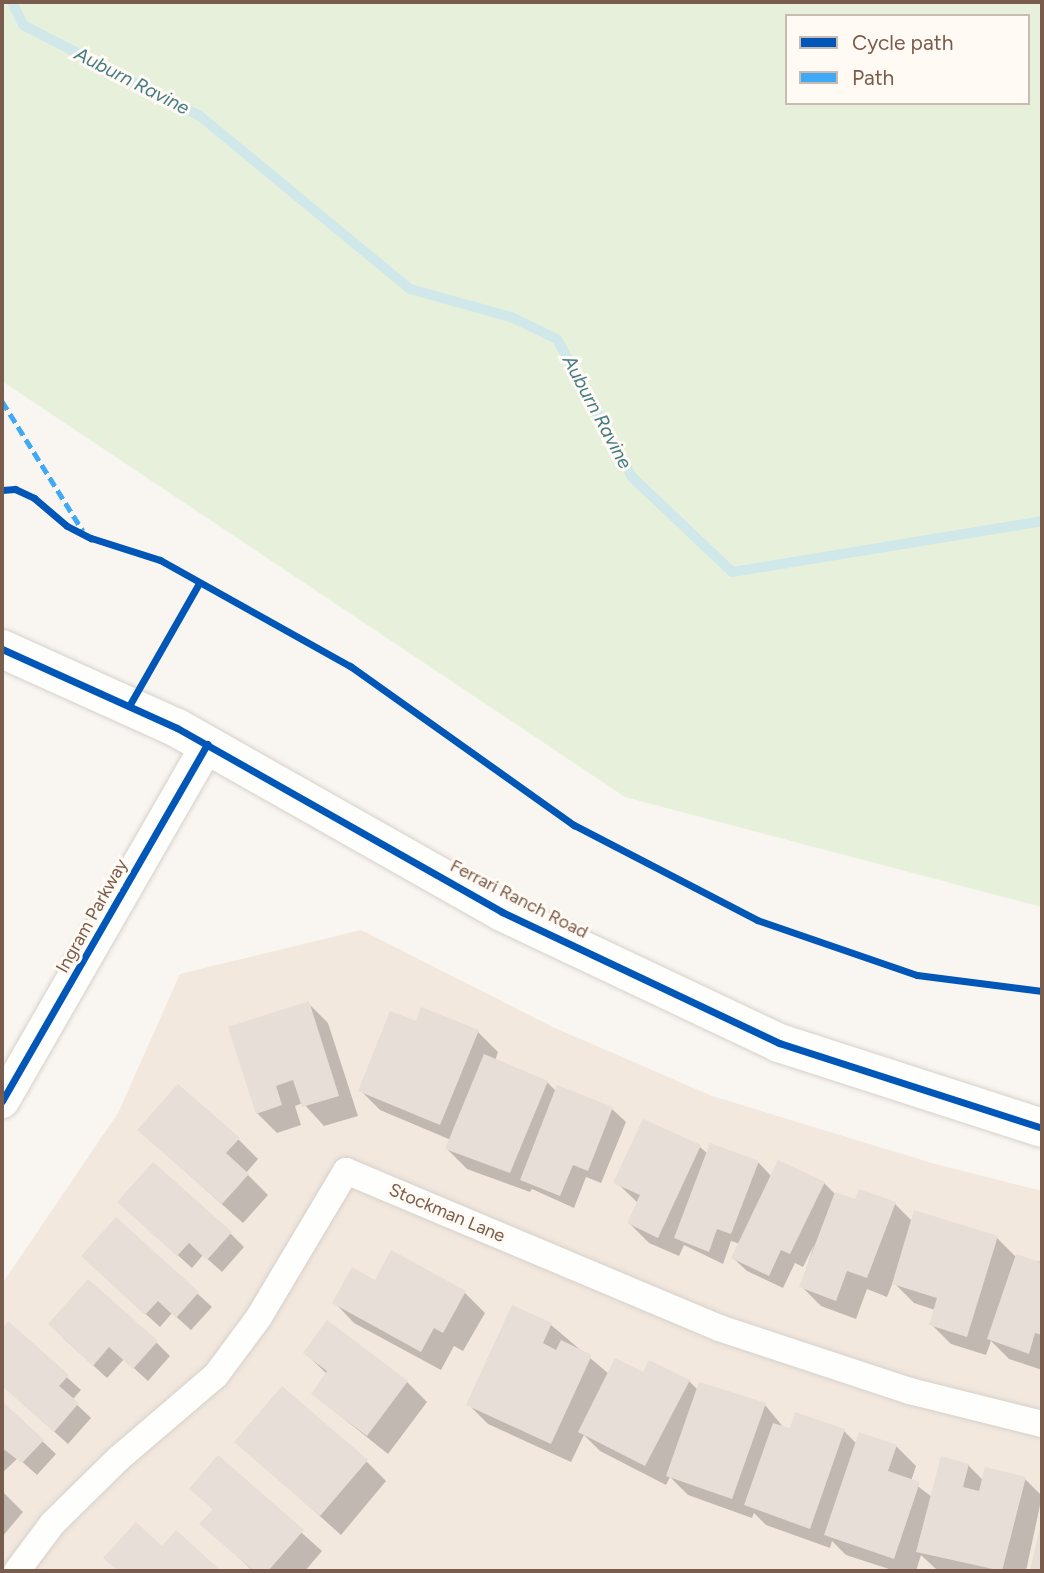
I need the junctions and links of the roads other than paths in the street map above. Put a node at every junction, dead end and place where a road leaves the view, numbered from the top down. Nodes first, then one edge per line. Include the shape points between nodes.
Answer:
1 (2, 649) edge
2 (206, 744) junction
3 (2, 1101) edge
4 (1042, 1128) edge
5 (1042, 1424) edge
6 (17, 1571) edge

1 - 2 main road, Ferrari Ranch Road
2 - 3 street, Ingram Parkway
2 - 4 main road, Ferrari Ranch Road via 502,912 779,1043
5 - 6 street, Stockman Lane via 910,1391 719,1328 346,1171 259,1317 216,1375 118,1459 52,1524

